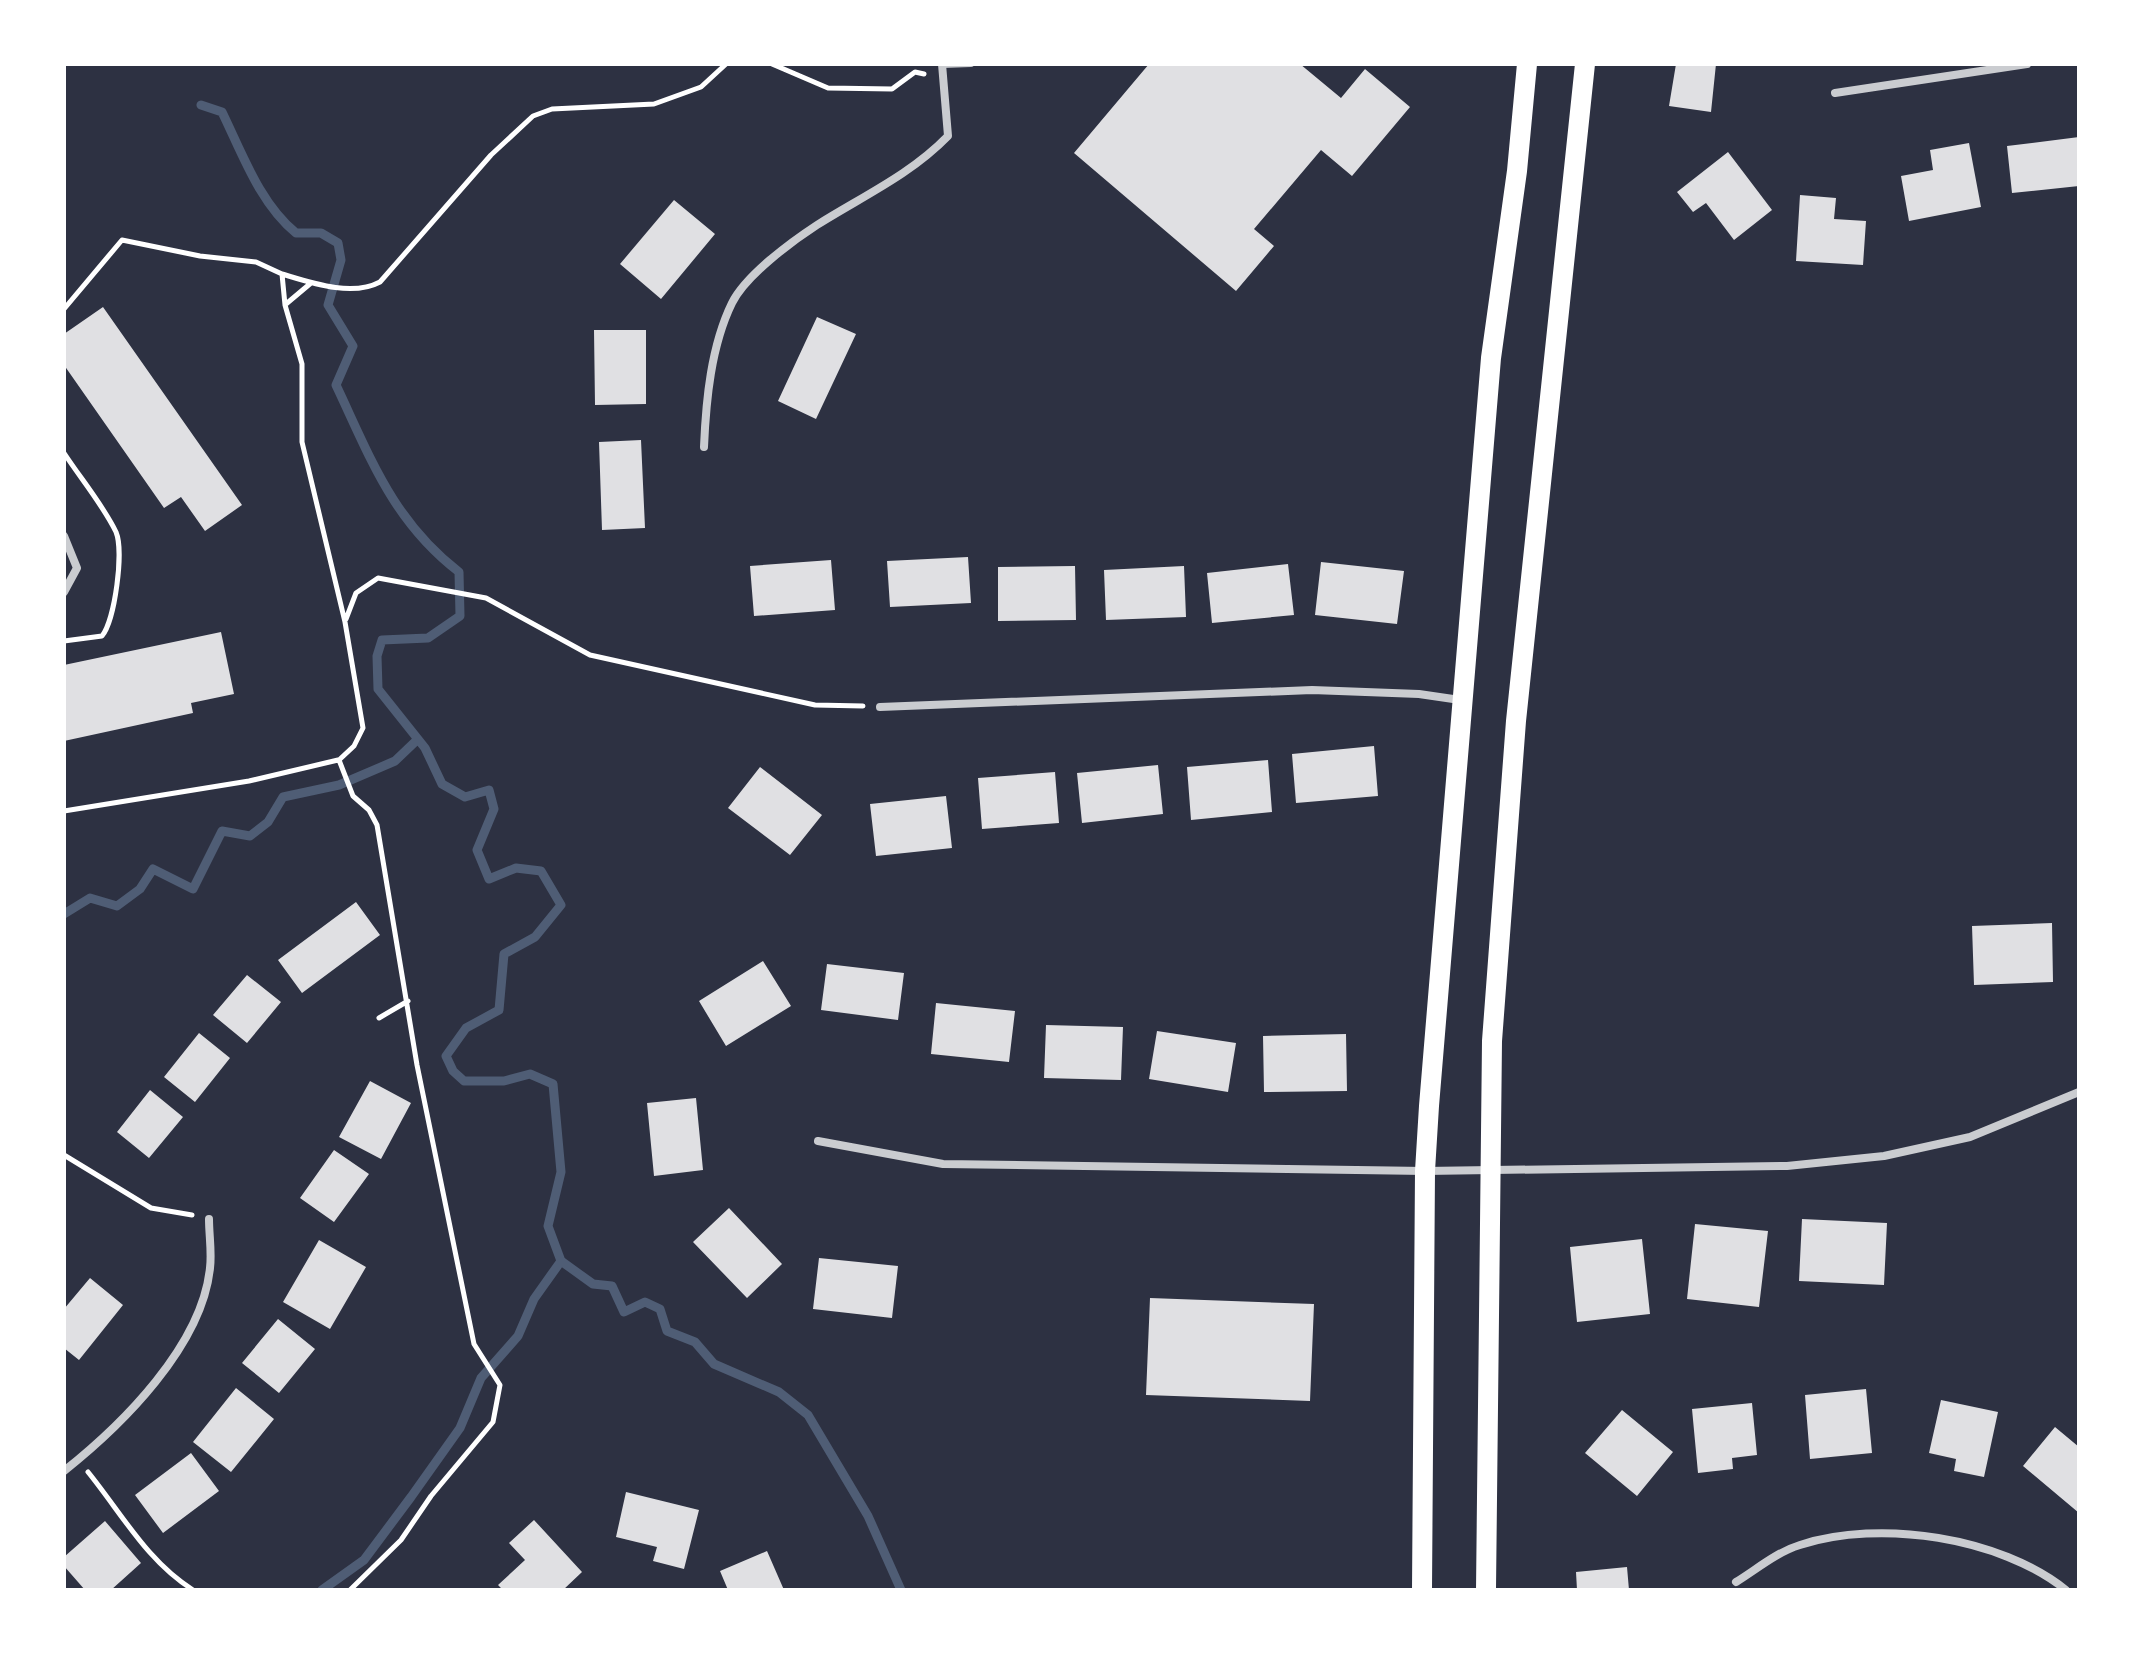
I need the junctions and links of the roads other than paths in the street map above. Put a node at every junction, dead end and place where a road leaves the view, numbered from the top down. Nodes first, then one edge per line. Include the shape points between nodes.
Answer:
1 (942, 64) edge
2 (971, 64) edge
3 (1527, 64) edge
4 (1585, 64) edge
5 (2027, 64) edge
6 (1835, 93) dead end
7 (704, 447) dead end
8 (64, 536) edge
9 (64, 592) edge
10 (1460, 700) junction
11 (880, 707) road end
12 (2079, 1092) edge
13 (818, 1141) dead end
14 (1489, 1169) junction
15 (1425, 1171) junction
16 (209, 1219) road end
17 (64, 1471) edge
18 (1736, 1582) dead end
19 (1422, 1590) edge
20 (1486, 1590) edge
21 (2066, 1590) edge

1 - 2 lane
1 - 7 street via 948,136 928,157 768,261 732,301 706,404
3 - 10 main road via 1491,358
4 - 14 main road via 1516,721 1492,1041
5 - 6 street
8 - 9 street via 77,568
10 - 11 street via 1312,690
10 - 15 main road
12 - 14 street via 1970,1137 1884,1156 1787,1166
13 - 15 street via 943,1164
14 - 15 street
14 - 20 main road
15 - 19 main road
16 - 17 street via 210,1267 196,1316 168,1364 132,1409
18 - 21 street via 1798,1545 1885,1534 1980,1547

